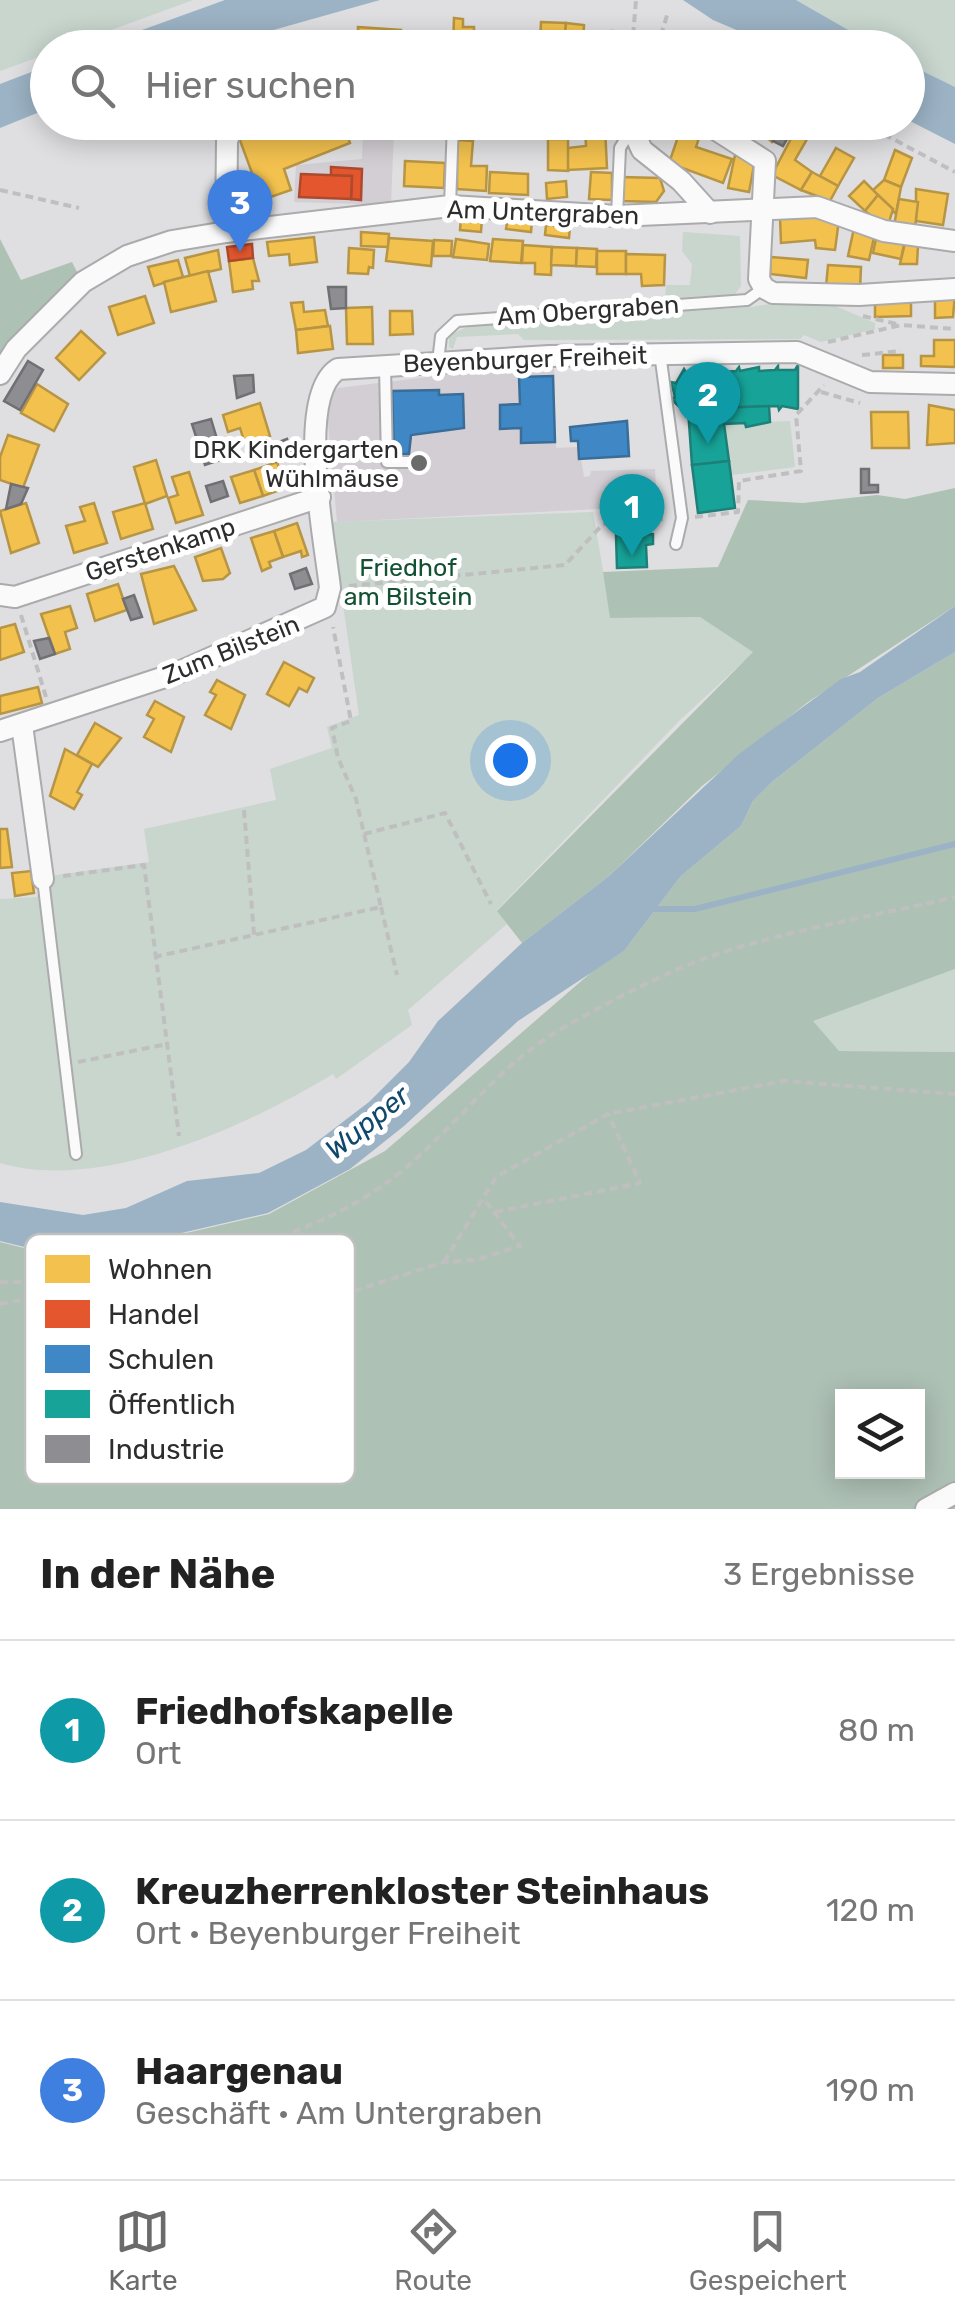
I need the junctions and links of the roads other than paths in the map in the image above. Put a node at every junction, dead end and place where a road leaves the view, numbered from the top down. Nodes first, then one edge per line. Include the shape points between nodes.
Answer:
1 (227, 140) edge
2 (452, 140) edge
3 (624, 140) edge
4 (637, 140) edge
5 (732, 140) edge
6 (450, 206) junction
7 (765, 208) junction
8 (710, 213) junction
9 (617, 216) junction
10 (226, 232) junction
11 (955, 241) edge
12 (764, 288) junction
13 (955, 289) edge
14 (660, 353) junction
15 (438, 362) junction
16 (385, 365) junction
17 (0, 374) edge
18 (955, 384) edge
19 (409, 462) dead end
20 (320, 497) junction
21 (676, 544) dead end
22 (8, 596) edge
23 (22, 725) junction
24 (0, 731) edge
25 (43, 879) joint
26 (76, 1154) dead end
27 (955, 1493) edge
28 (926, 1509) edge

1 - 10 street
2 - 6 lane
3 - 9 lane
4 - 8 street
5 - 7 street via 764,161
6 - 9 street, Am Untergraben
6 - 10 street, Am Untergraben
7 - 8 street, Am Untergraben
7 - 11 street, Am Untergraben via 816,207 884,231
7 - 12 street via 759,279
8 - 9 street, Am Untergraben
10 - 17 street, Am Untergraben via 126,256 83,282 16,348
12 - 13 street, Am Obergraben via 859,294
12 - 15 lane, Am Obergraben via 746,300 457,322 441,336
14 - 15 street, Beyenburger Freiheit
14 - 18 street, Beyenburger Freiheit via 797,352 837,358 882,383
14 - 21 lane via 682,518
15 - 16 street, Beyenburger Freiheit
16 - 19 lane via 387,462
16 - 20 street, Beyenburger Freiheit via 331,374 317,400
20 - 22 street, Gerstenkamp
20 - 23 street, Zum Bilstein via 329,596 307,619 177,674
23 - 24 street, Zum Bilstein
23 - 25 street
25 - 26 lane
27 - 28 street

